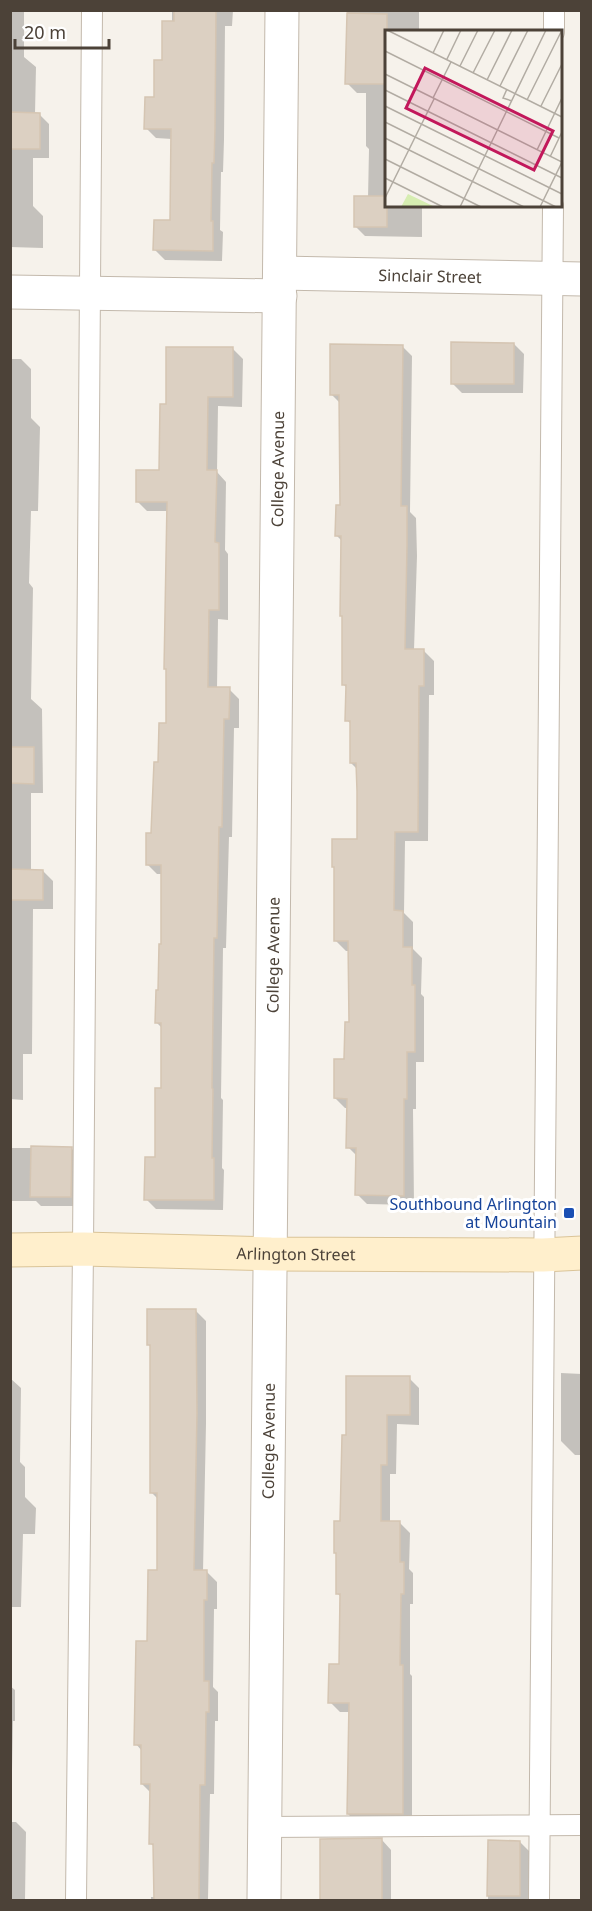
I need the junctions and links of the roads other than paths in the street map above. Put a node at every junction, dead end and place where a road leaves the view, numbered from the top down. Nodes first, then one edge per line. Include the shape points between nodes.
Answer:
1 (92, 10) edge
2 (282, 10) edge
3 (554, 10) edge
4 (554, 30) edge
5 (553, 207) edge
6 (567, 279) edge
7 (280, 284) junction
8 (10, 292) edge
9 (90, 293) junction
10 (83, 1249) junction
11 (10, 1250) edge
12 (582, 1253) edge
13 (271, 1254) junction
14 (543, 1255) junction
15 (539, 1824) junction
16 (582, 1825) edge
17 (265, 1827) junction
18 (76, 1900) edge
19 (264, 1900) edge
20 (539, 1900) edge

1 - 9 lane
2 - 7 street, College Avenue
3 - 4 lane
5 - 6 lane
6 - 7 street, Sinclair Street
6 - 14 lane
7 - 9 street, Sinclair Street
7 - 13 street, College Avenue
8 - 9 street, Sinclair Street
9 - 10 lane
10 - 11 main road, Arlington Street
10 - 13 main road, Arlington Street
10 - 18 lane
12 - 14 main road, Arlington Street
13 - 14 main road, Arlington Street
13 - 17 street, College Avenue
14 - 15 lane
15 - 16 lane
15 - 17 lane
15 - 20 lane
17 - 19 street, College Avenue

